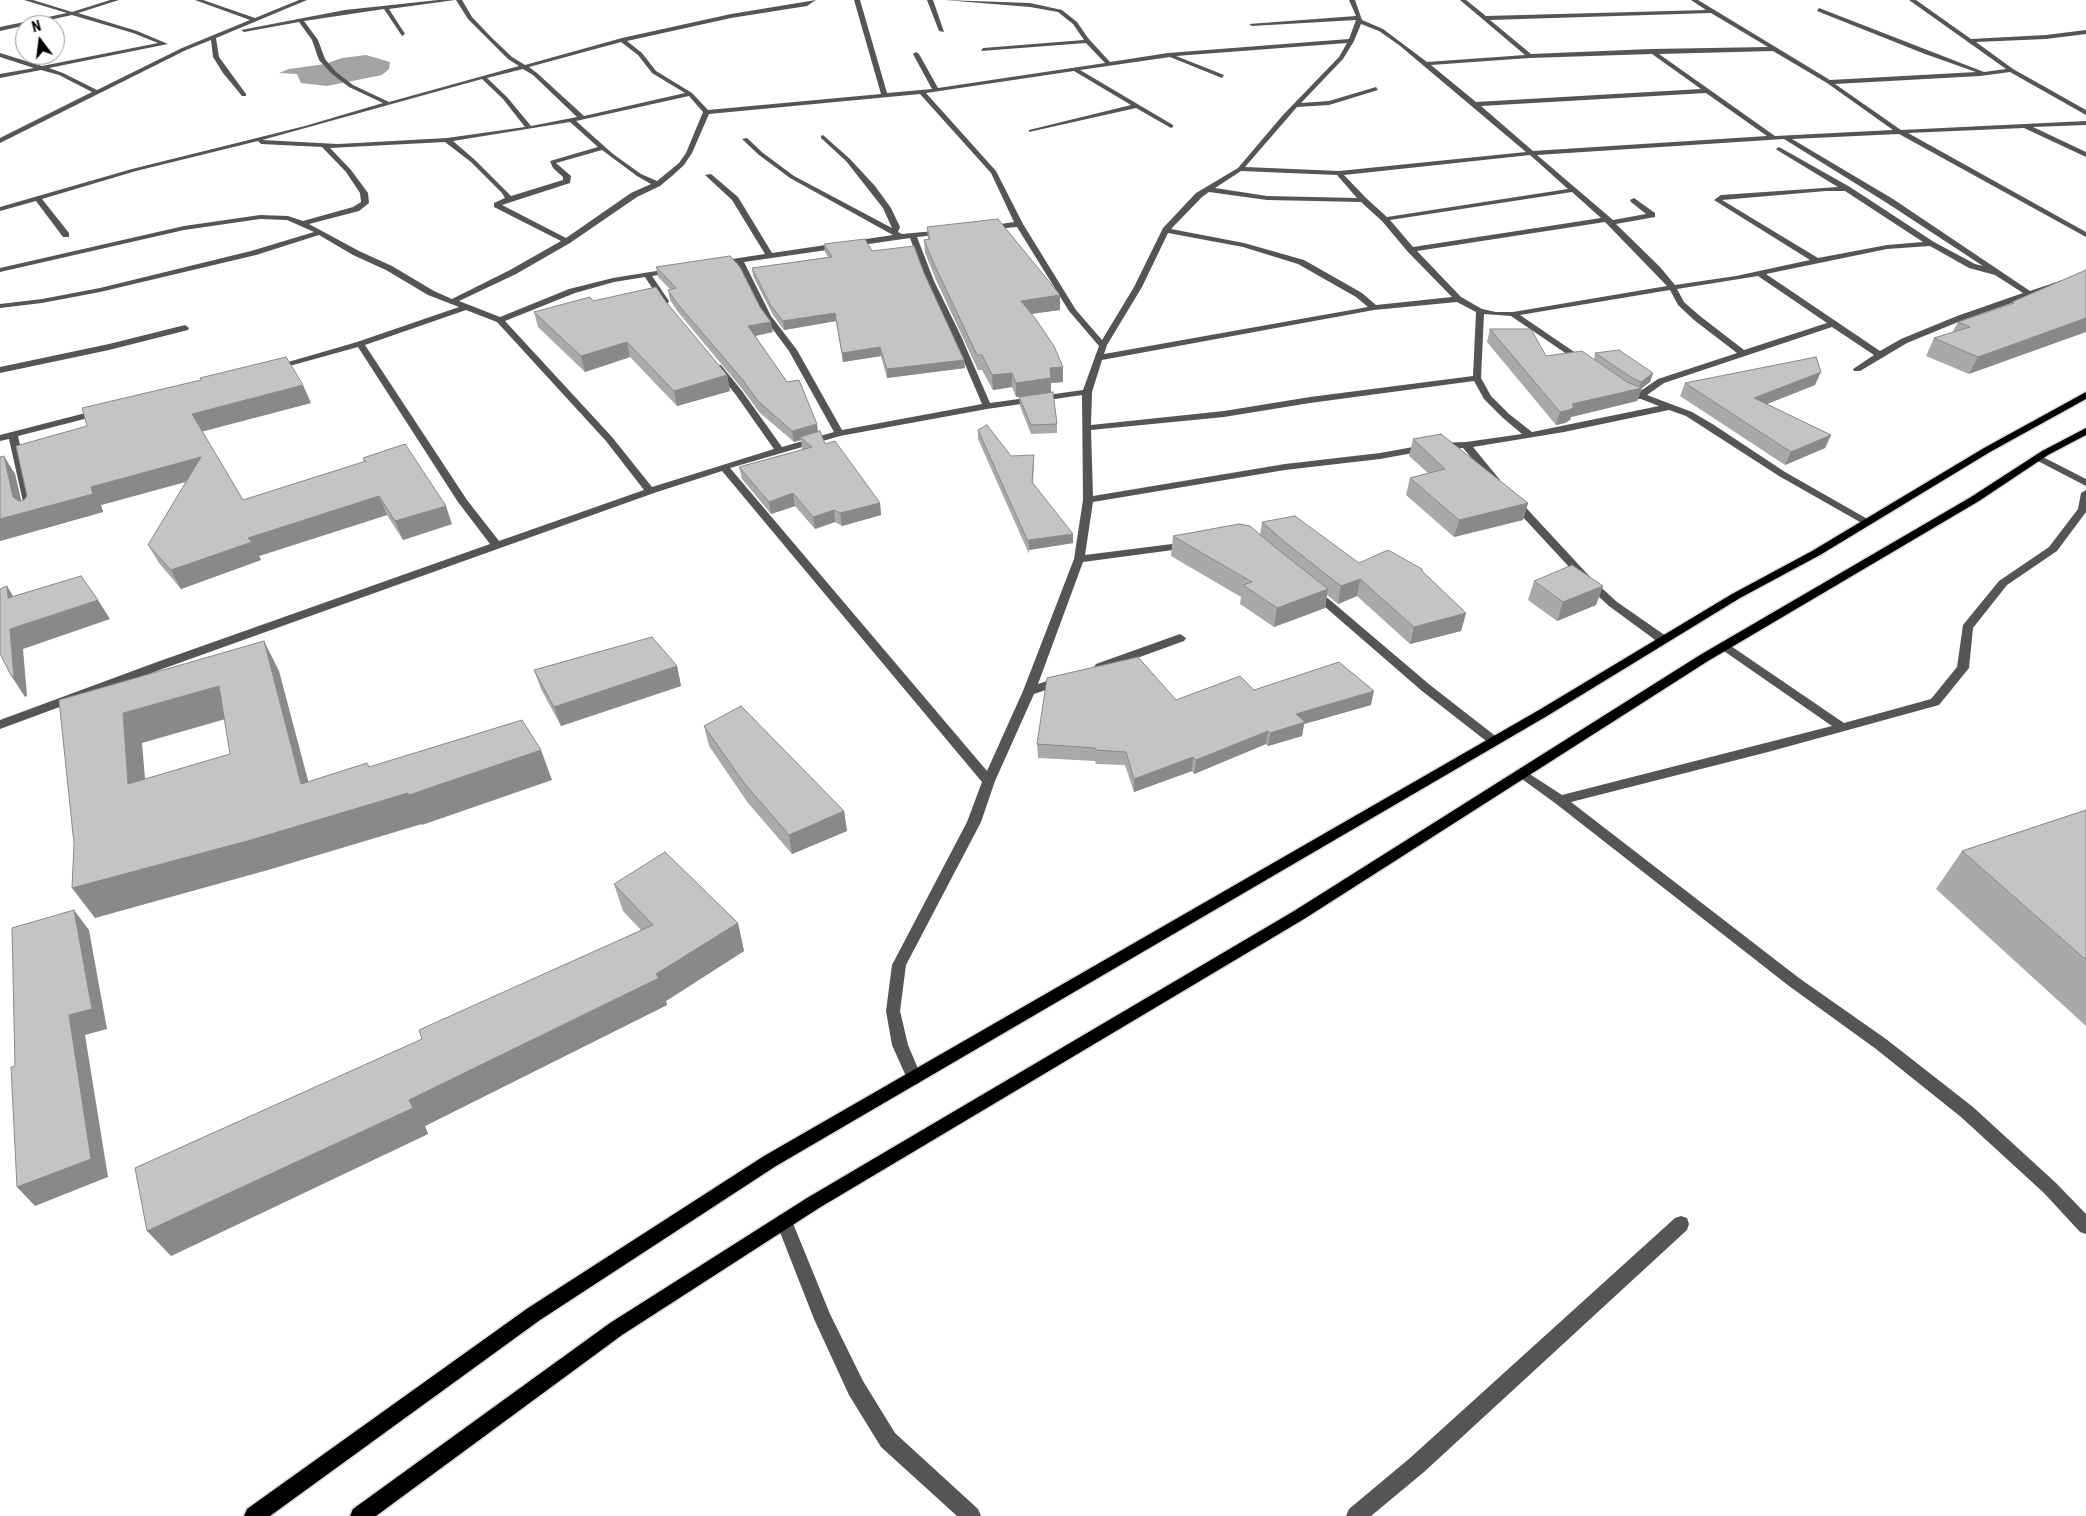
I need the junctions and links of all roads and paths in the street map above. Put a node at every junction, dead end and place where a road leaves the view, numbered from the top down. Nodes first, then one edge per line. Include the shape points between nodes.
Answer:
1 (27, 0) edge
2 (116, 0) edge
3 (198, 0) edge
4 (304, 0) edge
5 (452, 0) edge
6 (459, 0) edge
7 (813, 0) edge
8 (857, 0) edge
9 (930, 0) edge
10 (947, 0) edge
11 (1352, 0) edge
12 (1463, 0) edge
13 (1694, 0) edge
14 (1912, 0) edge
15 (987, 1) edge
16 (386, 8) junction
17 (1819, 10) dead end
18 (1712, 11) junction
19 (72, 13) junction
20 (1486, 18) junction
21 (1359, 19) junction
22 (256, 20) junction
23 (300, 20) junction
24 (1252, 24) dead end
25 (0, 29) edge
26 (942, 31) dead end
27 (225, 32) junction
28 (2086, 32) edge
29 (402, 34) dead end
30 (213, 37) junction
31 (622, 40) junction
32 (1088, 41) junction
33 (1351, 41) junction
34 (1971, 41) junction
35 (164, 44) junction
36 (184, 49) junction
37 (1775, 49) junction
38 (983, 50) dead end
39 (1651, 52) junction
40 (916, 54) dead end
41 (0, 55) edge
42 (1168, 55) junction
43 (1530, 56) junction
44 (1109, 64) junction
45 (1427, 64) junction
46 (525, 66) junction
47 (43, 68) junction
48 (1076, 70) junction
49 (2010, 70) junction
50 (1986, 74) junction
51 (0, 76) edge
52 (1222, 76) dead end
53 (483, 77) junction
54 (1829, 82) junction
55 (1376, 89) dead end
56 (936, 90) junction
57 (1705, 91) junction
58 (96, 92) junction
59 (922, 92) junction
60 (690, 94) junction
61 (244, 95) dead end
62 (885, 96) junction
63 (388, 103) junction
64 (1476, 104) junction
65 (1297, 105) junction
66 (1137, 106) junction
67 (706, 112) junction
68 (2086, 113) edge
69 (582, 118) junction
70 (571, 120) junction
71 (2086, 123) edge
72 (1171, 126) dead end
73 (2024, 126) junction
74 (529, 128) junction
75 (1031, 131) dead end
76 (1900, 131) junction
77 (823, 137) dead end
78 (1785, 137) junction
79 (1772, 138) junction
80 (745, 139) dead end
81 (447, 140) junction
82 (0, 141) edge
83 (251, 141) junction
84 (324, 145) junction
85 (603, 148) junction
86 (1779, 149) dead end
87 (1531, 153) junction
88 (2086, 155) edge
89 (1240, 168) junction
90 (1339, 173) junction
91 (709, 175) dead end
92 (657, 184) junction
93 (1207, 189) junction
94 (1847, 189) junction
95 (1573, 190) junction
96 (38, 199) junction
97 (509, 199) junction
98 (1363, 200) junction
99 (1634, 200) dead end
100 (0, 209) edge
101 (1385, 219) junction
102 (1608, 221) junction
103 (303, 223) junction
104 (1019, 224) junction
105 (980, 228) edge
106 (1166, 230) junction
107 (951, 232) edge
108 (319, 233) junction
109 (66, 235) dead end
110 (898, 235) junction
111 (2086, 235) edge
112 (913, 236) junction
113 (566, 241) junction
114 (1931, 244) junction
115 (1411, 250) junction
116 (770, 256) junction
117 (740, 260) junction
118 (1818, 261) junction
119 (713, 264) edge
120 (678, 269) edge
121 (0, 270) edge
122 (1759, 273) junction
123 (647, 274) junction
124 (2000, 274) junction
125 (2086, 274) edge
126 (1672, 287) junction
127 (2029, 294) junction
128 (1458, 299) junction
129 (454, 301) junction
130 (0, 306) edge
131 (668, 306) edge
132 (466, 307) junction
133 (1374, 308) junction
134 (1480, 311) junction
135 (1513, 314) junction
136 (500, 320) junction
137 (1832, 324) junction
138 (185, 328) dead end
139 (360, 344) junction
140 (1103, 345) junction
141 (1742, 353) junction
142 (1880, 355) junction
143 (711, 358) edge
144 (1098, 358) junction
145 (1857, 369) dead end
146 (0, 370) edge
147 (1595, 370) edge
148 (261, 371) edge
149 (1476, 378) junction
150 (1615, 384) edge
151 (1087, 392) junction
152 (2086, 395) edge
153 (1638, 397) junction
154 (987, 406) junction
155 (1668, 407) junction
156 (109, 410) edge
157 (1087, 428) junction
158 (2086, 431) edge
159 (839, 433) junction
160 (13, 435) junction
161 (1530, 435) junction
162 (0, 438) edge
163 (1466, 445) junction
164 (779, 450) junction
165 (2039, 458) junction
166 (724, 467) junction
167 (2086, 483) edge
168 (650, 491) junction
169 (2086, 494) edge
170 (1088, 500) junction
171 (31, 515) edge
172 (1867, 523) junction
173 (1200, 543) edge
174 (497, 546) junction
175 (1079, 559) junction
176 (1301, 581) edge
177 (1180, 638) dead end
178 (1662, 639) junction
179 (1725, 646) junction
180 (1091, 670) edge
181 (1073, 676) edge
182 (1029, 691) junction
183 (0, 725) edge
184 (1843, 728) junction
185 (1494, 741) junction
186 (1521, 774) junction
187 (989, 781) junction
188 (1560, 800) junction
189 (914, 1078) junction
190 (784, 1222) junction
191 (1680, 1224) dead end
192 (2086, 1226) edge
193 (254, 1516) edge
194 (360, 1516) edge
195 (971, 1516) edge
196 (1356, 1516) edge

1 - 19 street
2 - 19 street
3 - 22 street
4 - 22 street
5 - 16 street
6 - 46 street via 470,18 510,58
7 - 31 street
8 - 62 street
9 - 26 street
10 - 15 street
11 - 21 street
12 - 20 street
13 - 18 street
14 - 34 street
15 - 32 street via 1060,11 1075,23
16 - 23 street
16 - 29 street
17 - 50 street
18 - 20 street
18 - 37 street
19 - 25 street
19 - 35 street
20 - 43 street
21 - 24 street
21 - 33 street
21 - 45 street via 1381,30
22 - 27 street
23 - 27 street
23 - 63 street via 314,40 322,60 334,73 351,86
27 - 30 street
28 - 34 street
30 - 36 street
30 - 61 street via 216,57
31 - 46 street
31 - 60 street via 640,54 654,72
32 - 38 street
32 - 44 street
33 - 42 street
33 - 65 street via 1341,58
34 - 49 street
35 - 36 street
35 - 47 street
36 - 58 street
37 - 39 street
37 - 54 street
39 - 43 street
39 - 57 street
40 - 56 street
41 - 47 street
42 - 44 street
42 - 52 street
43 - 45 street
44 - 48 street
45 - 64 street
46 - 53 street
46 - 69 street
47 - 51 street
47 - 58 street
48 - 56 street
48 - 66 street
49 - 50 street
49 - 68 street
50 - 54 street
53 - 63 street
53 - 74 street
54 - 76 street
55 - 65 street via 1329,103
56 - 59 street
57 - 64 street
57 - 79 street
58 - 82 street
59 - 62 street
59 - 104 street via 994,172
60 - 67 street
60 - 69 street
62 - 67 street
63 - 83 street
64 - 87 street
65 - 89 street
66 - 72 street
66 - 75 street
67 - 92 street via 682,164
69 - 70 street
70 - 74 street
70 - 85 street
71 - 73 street
73 - 76 street
73 - 88 street
74 - 81 street
76 - 78 street
76 - 111 street
77 - 110 street via 872,188 887,208
78 - 79 street
78 - 124 street
79 - 87 street
80 - 110 street via 792,177
81 - 84 street
81 - 97 street via 473,161
83 - 84 street
83 - 96 street via 134,170
84 - 103 street via 350,171 364,193 365,203 356,209
85 - 92 street
85 - 97 street via 552,162 567,176 567,182
86 - 94 street
87 - 90 street
87 - 95 street
89 - 90 street
89 - 93 street
90 - 98 street
91 - 116 street via 735,198
92 - 113 street via 634,195
93 - 98 street via 1267,198
93 - 106 street via 1190,202
94 - 114 street
94 - 118 street via 1721,197 1718,200
95 - 101 street
95 - 102 street
96 - 100 street
96 - 109 street
97 - 113 street via 498,205
98 - 101 street
99 - 102 street via 1652,215
101 - 115 street
102 - 115 street
102 - 126 street
103 - 108 street
103 - 121 street via 288,218 260,217 184,228
104 - 105 street
104 - 140 street via 1073,311
106 - 133 street via 1244,245 1301,262 1359,294
106 - 140 street via 1138,287
107 - 112 street
108 - 129 street via 431,293
108 - 130 street via 253,253 100,290 42,302
110 - 112 street
110 - 116 street
112 - 154 street
113 - 129 street via 514,272
114 - 118 street via 1887,247
114 - 124 street via 1972,266
115 - 128 street
116 - 117 street
117 - 119 street
117 - 159 street via 767,316 793,350
118 - 122 street
120 - 123 street
122 - 126 street
122 - 137 street
123 - 131 street
123 - 136 street via 572,291
124 - 127 street
125 - 127 street
126 - 135 street
126 - 141 street via 1686,308
127 - 142 street via 1960,318 1904,341
128 - 133 street
128 - 134 street
129 - 132 street
132 - 136 street
132 - 139 street
133 - 144 street
134 - 135 street
134 - 149 street via 1480,359
135 - 147 street
136 - 168 street via 609,439
137 - 141 street
137 - 142 street
138 - 146 street
139 - 148 street
139 - 174 street via 463,502
140 - 144 street
141 - 153 street via 1661,381
142 - 145 street
143 - 164 street
144 - 151 street
149 - 157 street via 1224,414
149 - 161 street via 1487,397
150 - 153 street
151 - 154 street
151 - 157 street
152 - 172 main road
153 - 155 street
154 - 159 street
155 - 161 street
155 - 172 street via 1689,414 1782,474
156 - 160 street
157 - 170 street
158 - 165 main road
159 - 164 street
160 - 162 street
160 - 171 street
161 - 163 street
163 - 170 street via 1435,446 1380,456 1285,466
163 - 178 street via 1587,580 1613,604
164 - 166 street
165 - 167 street
165 - 179 main road
166 - 168 street
166 - 187 street
168 - 174 street
169 - 184 street via 2083,509 2053,549 2003,584 1967,627 1963,668 1935,702
170 - 175 street
172 - 178 main road
173 - 175 street
174 - 183 street
175 - 182 street
176 - 185 street via 1426,688
177 - 180 street
178 - 185 main road
179 - 184 street
179 - 186 main road
181 - 182 street
182 - 187 street
184 - 188 street
185 - 189 main road
186 - 188 street
186 - 190 main road via 1291,920
187 - 189 street via 974,822 899,965 893,1011 900,1046
188 - 192 street via 1967,1112 2050,1188
189 - 193 main road via 770,1161 534,1314
190 - 194 main road via 616,1329
190 - 195 street via 856,1388 888,1440
191 - 196 street via 1417,1465

